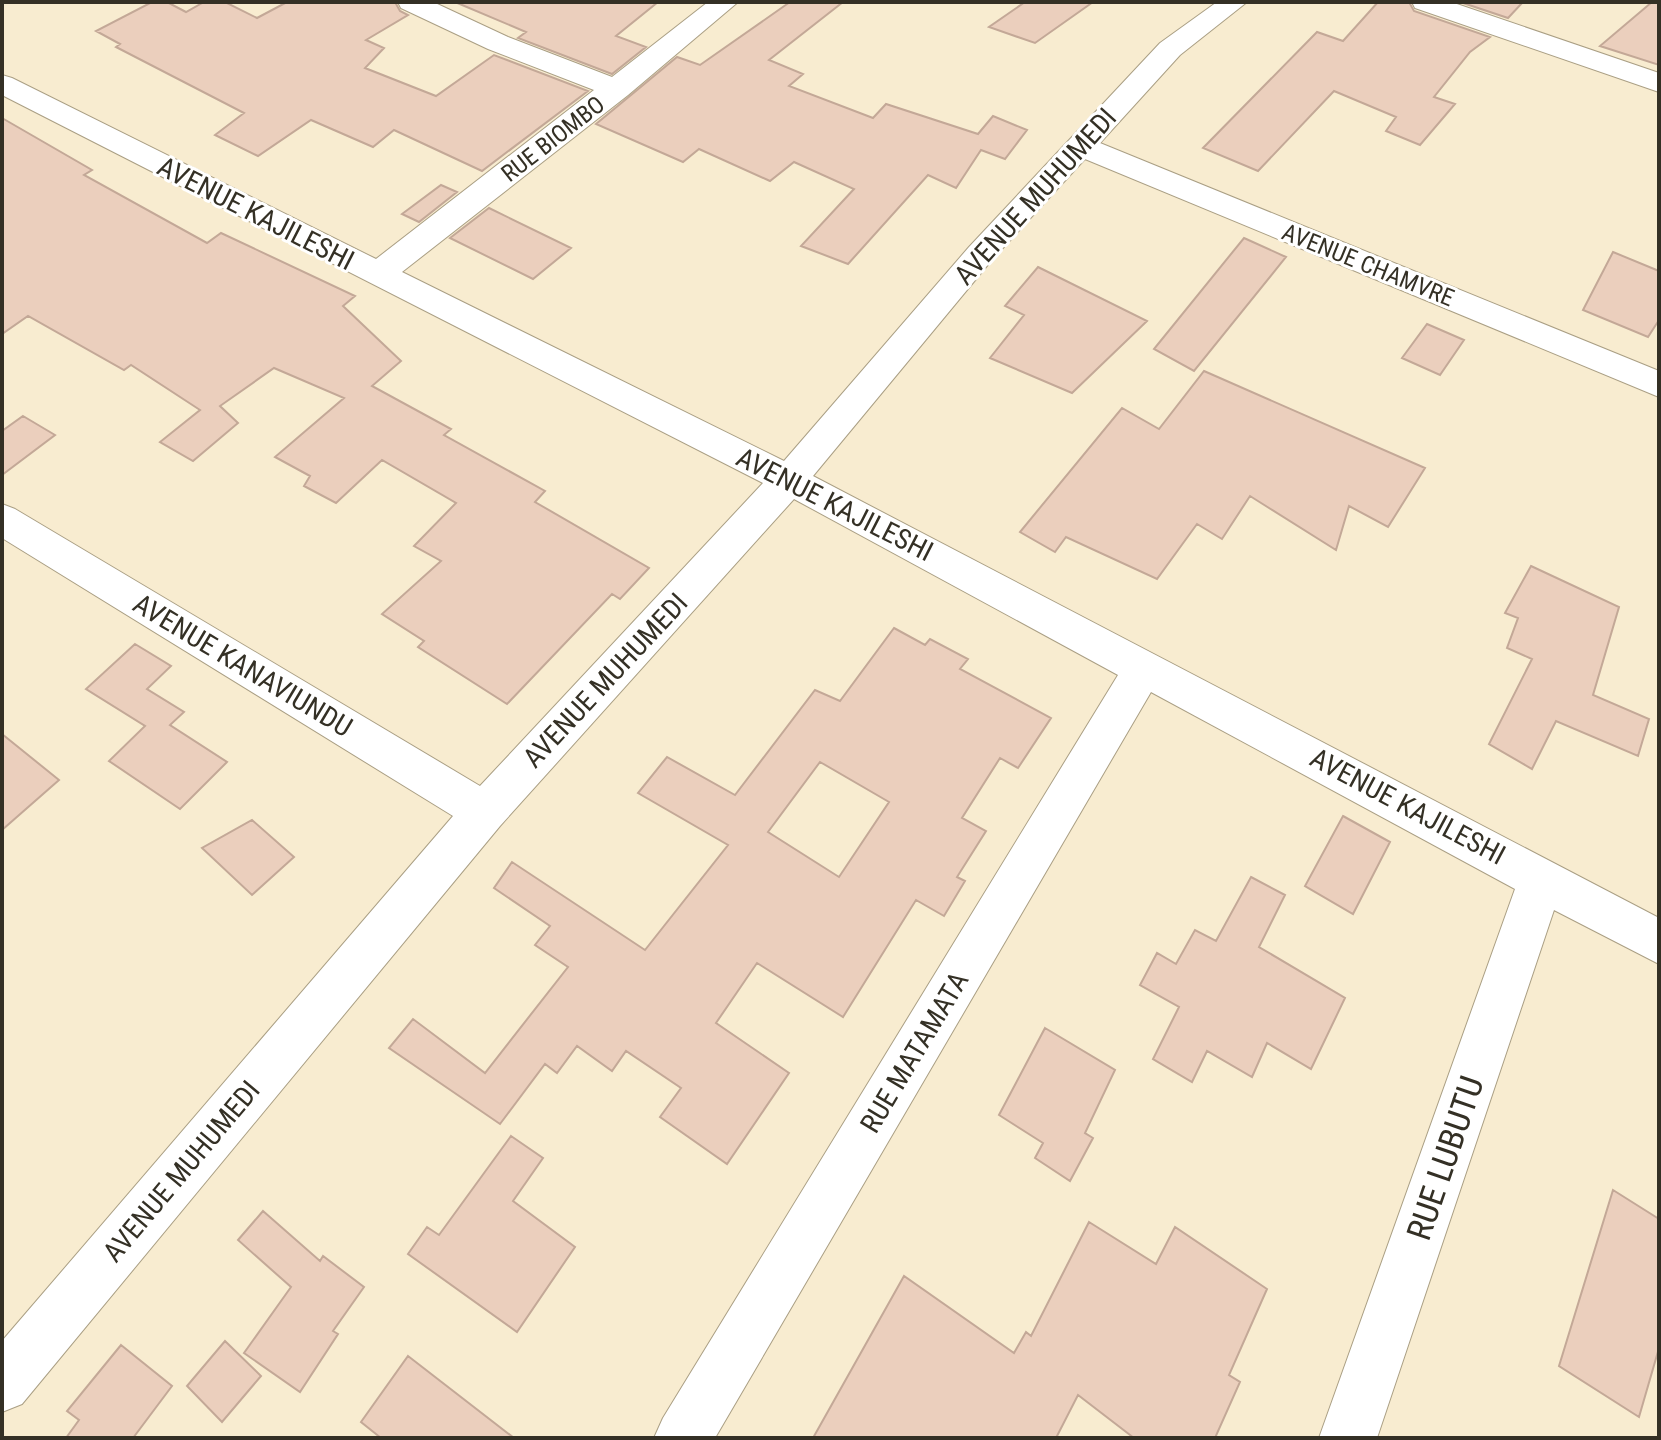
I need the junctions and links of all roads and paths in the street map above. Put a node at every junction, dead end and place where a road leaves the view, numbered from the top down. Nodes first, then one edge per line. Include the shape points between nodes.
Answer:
1 (411, 2) edge
2 (725, 2) edge
3 (1234, 2) edge
4 (1425, 2) edge
5 (1659, 83) edge
6 (2, 84) edge
7 (618, 89) junction
8 (1078, 145) junction
9 (378, 274) junction
10 (1659, 385) edge
11 (789, 480) junction
12 (2, 519) edge
13 (1145, 666) junction
14 (484, 812) junction
15 (1542, 878) junction
16 (1659, 942) edge
17 (11, 1355) edge
18 (683, 1438) edge
19 (1348, 1438) edge

1 - 7 street via 498,43
2 - 7 street, RUE BIOMBO
3 - 8 street, AVENUE MUHUMEDI via 1170,49
4 - 5 street
6 - 9 street, AVENUE KAJILESHI
7 - 9 street, RUE BIOMBO
8 - 10 street, AVENUE CHAMVRE
8 - 11 street, AVENUE MUHUMEDI
9 - 11 street, AVENUE KAJILESHI
11 - 13 street, AVENUE KAJILESHI
11 - 14 street, AVENUE MUHUMEDI
12 - 14 street, AVENUE KANAVIUNDU
13 - 15 street, AVENUE KAJILESHI
13 - 18 street, RUE MATAMATA
14 - 17 street, AVENUE MUHUMEDI
15 - 16 street, AVENUE KAJILESHI
15 - 19 street, RUE LUBUTU

